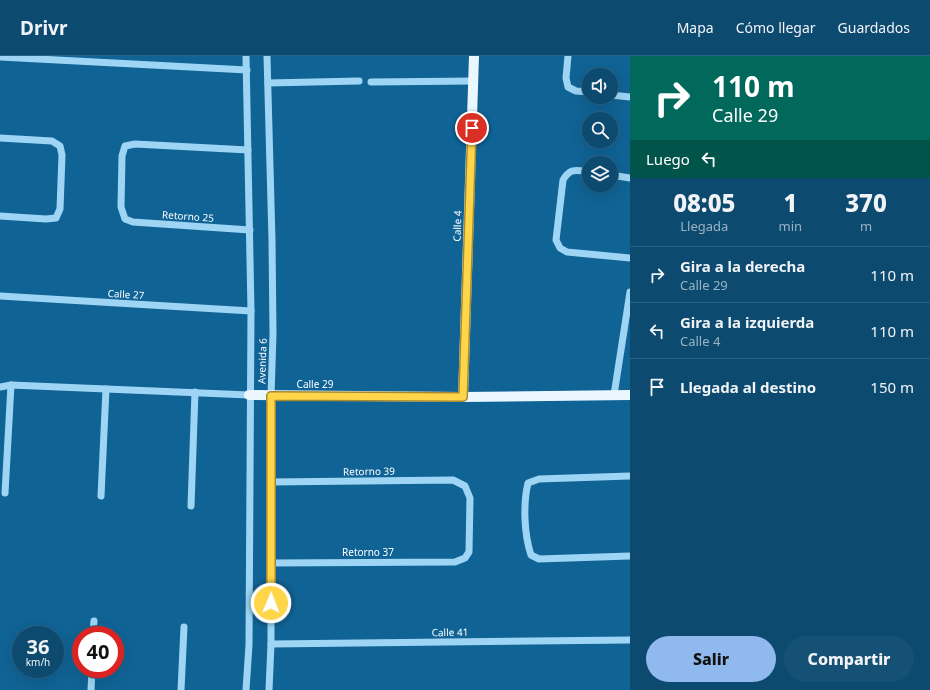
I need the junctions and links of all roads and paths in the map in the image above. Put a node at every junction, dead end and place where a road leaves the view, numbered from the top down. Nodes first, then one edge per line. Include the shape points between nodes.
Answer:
1 (246, 56) edge
2 (267, 56) edge
3 (474, 56) edge
4 (568, 56) edge
5 (0, 57) edge
6 (247, 70) junction
7 (359, 81) dead end
8 (474, 81) junction
9 (371, 82) dead end
10 (268, 83) junction
11 (582, 91) edge
12 (618, 96) edge
13 (630, 97) edge
14 (0, 138) edge
15 (248, 150) junction
16 (582, 171) edge
17 (618, 176) edge
18 (630, 178) edge
19 (0, 216) edge
20 (250, 230) junction
21 (630, 258) edge
22 (630, 292) edge
23 (0, 296) edge
24 (251, 311) junction
25 (11, 385) junction
26 (0, 387) edge
27 (106, 389) junction
28 (195, 392) junction
29 (630, 394) edge
30 (250, 395) junction
31 (614, 395) junction
32 (271, 396) junction
33 (463, 397) junction
34 (630, 476) edge
35 (271, 482) junction
36 (5, 493) dead end
37 (101, 496) dead end
38 (191, 506) dead end
39 (630, 556) edge
40 (465, 558) joint
41 (272, 563) junction
42 (94, 621) dead end
43 (94, 626) edge
44 (184, 627) dead end
45 (630, 640) edge
46 (271, 644) junction
47 (92, 678) edge
48 (91, 690) edge
49 (181, 690) edge
50 (246, 690) edge
51 (269, 690) edge

1 - 6 street, Avenida 6
2 - 10 street, Avenida 6
3 - 8 main road, Calle 4
4 - 11 street via 568,87
5 - 6 street
6 - 15 street, Avenida 6
7 - 10 street
8 - 9 street
8 - 33 main road, Calle 4
10 - 32 street, Avenida 6 via 273,334
12 - 13 street
14 - 19 street via 52,141 60,146 62,156 60,209 56,218
15 - 20 street, Avenida 6
15 - 20 street, Retorno 25 via 135,144 125,146 122,156 121,207 125,219 133,222
16 - 21 street via 567,173 562,180 556,240 560,248 567,252
17 - 18 street
20 - 24 street, Avenida 6
22 - 31 street
23 - 24 street, Calle 27
24 - 30 street, Avenida 6
25 - 26 street, Calle 29
25 - 27 street, Calle 29
25 - 36 street
27 - 28 street, Calle 29
27 - 37 street
28 - 30 street, Calle 29
28 - 38 street
29 - 31 main road, Calle 29
30 - 32 main road, Calle 29
30 - 50 street, Avenida 6 via 249,645
31 - 33 main road, Calle 29
32 - 33 main road, Calle 29
32 - 35 street, Avenida 6
34 - 39 street via 539,479 528,483 525,496 530,555 539,559
35 - 40 street, Retorno 39 via 453,480 465,486 470,498 469,552
35 - 41 street, Avenida 6
40 - 41 street, Retorno 37 via 455,562
41 - 46 street, Avenida 6
42 - 43 street
44 - 49 street
45 - 46 street, Calle 41
46 - 51 street, Avenida 6
47 - 48 street

